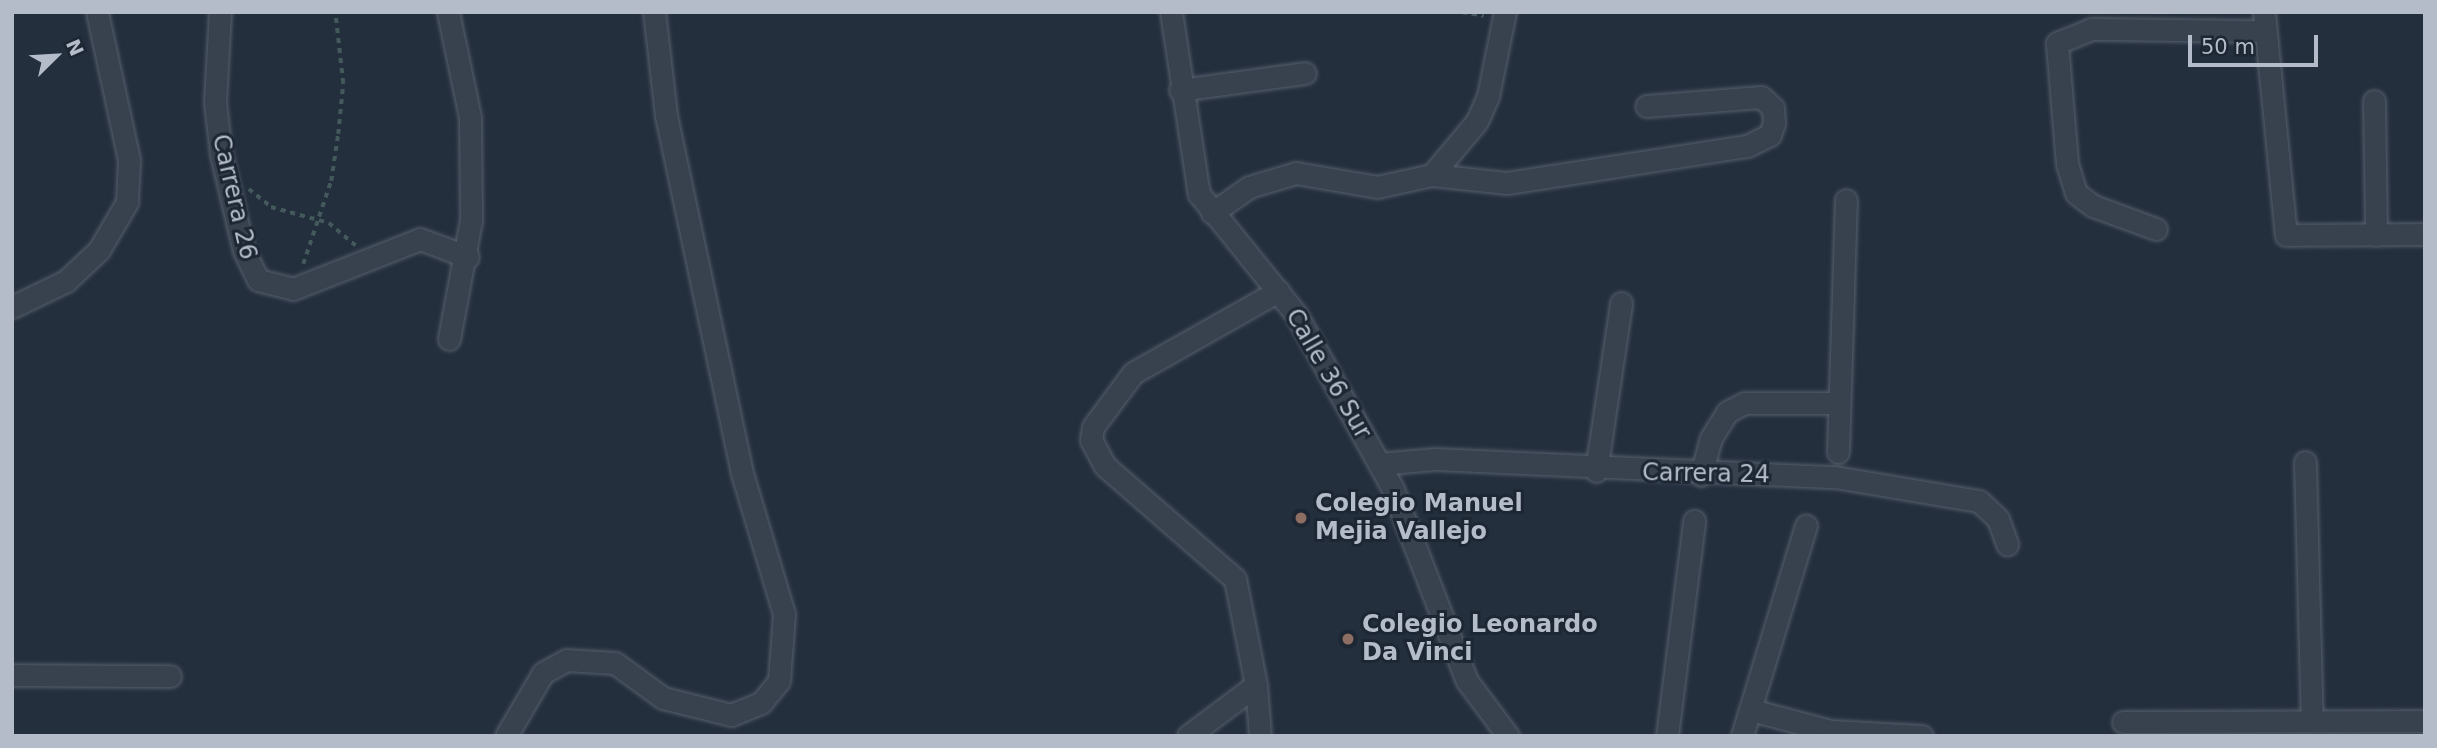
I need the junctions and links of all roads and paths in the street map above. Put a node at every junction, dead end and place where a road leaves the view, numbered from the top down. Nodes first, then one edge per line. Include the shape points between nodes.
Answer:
1 (97, 12) edge
2 (220, 12) edge
3 (335, 12) edge
4 (448, 12) edge
5 (654, 12) edge
6 (1171, 12) edge
7 (1505, 12) edge
8 (2264, 21) edge
9 (1306, 73) dead end
10 (1180, 90) junction
11 (2374, 101) dead end
12 (1646, 106) dead end
13 (1432, 175) junction
14 (243, 181) dead end
15 (1846, 200) dead end
16 (1212, 213) junction
17 (319, 220) junction
18 (2156, 229) dead end
19 (2425, 234) edge
20 (2376, 235) junction
21 (365, 257) junction
22 (468, 257) junction
23 (293, 289) junction
24 (1279, 291) junction
25 (1621, 303) dead end
26 (12, 307) edge
27 (449, 339) dead end
28 (1839, 403) junction
29 (1838, 452) dead end
30 (2305, 462) dead end
31 (1379, 464) junction
32 (1596, 471) junction
33 (1701, 475) junction
34 (1694, 522) dead end
35 (1806, 526) dead end
36 (2007, 544) dead end
37 (12, 675) edge
38 (170, 676) dead end
39 (1256, 685) junction
40 (1751, 710) junction
41 (2312, 721) junction
42 (2425, 721) edge
43 (2123, 722) dead end
44 (514, 733) edge
45 (1188, 736) edge
46 (1260, 736) edge
47 (1508, 736) edge
48 (1667, 736) edge
49 (1742, 736) edge
50 (1922, 736) edge

1 - 26 street via 129,160 127,202 99,250 66,281
2 - 23 street, Carrera 26 via 215,102 244,251 258,280
3 - 17 path via 343,83
4 - 22 street via 470,117
5 - 44 street via 666,115 742,473 784,614 779,681 761,702 731,715 663,698 615,663 566,660 543,673
6 - 10 street, Calle 36 Sur
7 - 13 street via 1495,74 1477,121
8 - 18 street via 2091,29 2057,43 2067,163 2076,193 2093,206
8 - 20 street via 2286,235
9 - 10 street
10 - 16 street, Calle 36 Sur via 1194,179
11 - 20 street
12 - 13 street via 1761,97 1773,108 1774,123 1770,135 1747,146 1507,183
13 - 16 street via 1377,187 1296,173 1249,187
14 - 17 path via 271,208
15 - 28 street
16 - 24 street, Calle 36 Sur
17 - 21 path via 341,230
17 - 23 path
19 - 20 street
21 - 22 street via 420,239
21 - 23 street
22 - 27 street
24 - 31 street, Calle 36 Sur
24 - 39 street via 1133,373 1104,405 1091,440 1105,466 1235,579
25 - 32 street
28 - 29 street
28 - 33 street via 1745,403 1727,412 1711,438
30 - 41 street
31 - 32 street, Carrera 24 via 1435,459
31 - 47 street, Calle 36 Sur via 1449,645
32 - 33 street, Carrera 24
33 - 36 street, Carrera 24 via 1835,477 1979,501 1998,519
34 - 48 street
35 - 40 street
37 - 38 street
39 - 45 street
39 - 46 street
40 - 49 street
40 - 50 street via 1843,733
41 - 42 street
41 - 43 street

